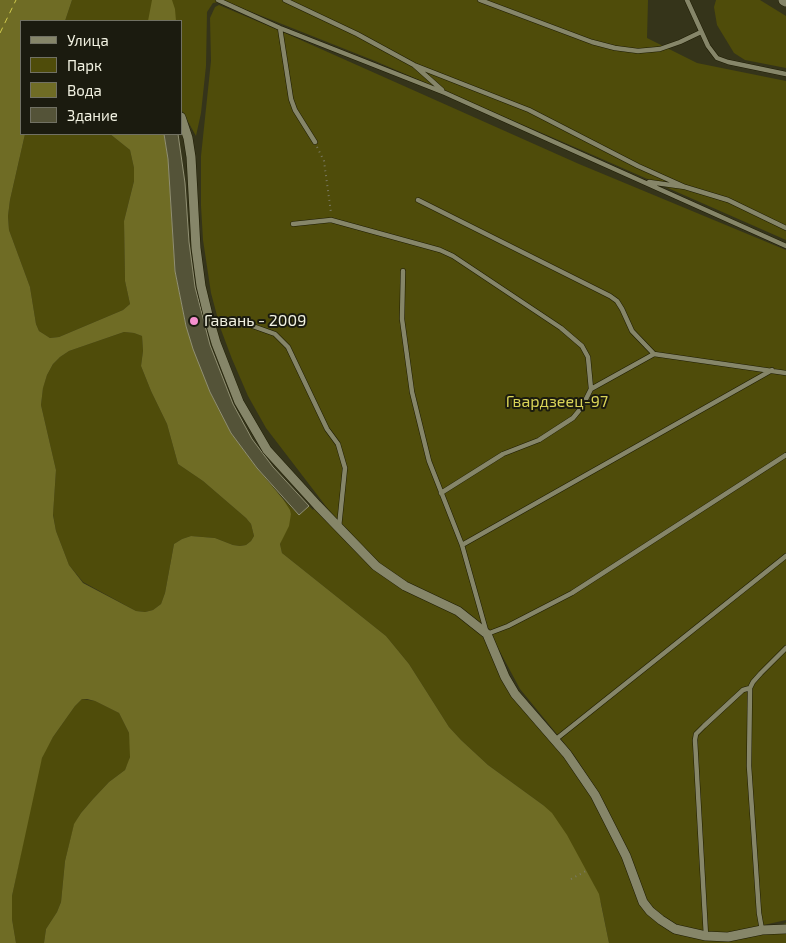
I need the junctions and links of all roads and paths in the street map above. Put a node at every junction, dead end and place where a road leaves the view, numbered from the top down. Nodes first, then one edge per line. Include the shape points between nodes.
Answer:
1 (218, 0) edge
2 (285, 0) edge
3 (480, 0) edge
4 (687, 0) edge
5 (280, 28) junction
6 (701, 32) junction
7 (414, 65) junction
8 (786, 74) edge
9 (445, 93) junction
10 (182, 120) edge
11 (315, 142) joint
12 (642, 182) junction
13 (685, 187) junction
14 (418, 200) dead end
15 (331, 220) junction
16 (293, 224) dead end
17 (786, 228) edge
18 (786, 246) edge
19 (404, 271) dead end
20 (247, 324) dead end
21 (654, 354) junction
22 (772, 370) junction
23 (786, 373) edge
24 (591, 389) junction
25 (786, 456) edge
26 (442, 493) junction
27 (339, 528) junction
28 (462, 545) junction
29 (786, 556) edge
30 (488, 634) junction
31 (786, 648) edge
32 (750, 688) junction
33 (555, 740) junction
34 (586, 871) dead end
35 (571, 879) dead end
36 (786, 929) edge
37 (762, 930) junction
38 (706, 936) junction

1 - 5 lane
2 - 7 lane
3 - 6 lane via 615,48 660,49
4 - 6 lane
5 - 9 lane
5 - 11 lane via 291,99
6 - 8 lane via 712,53 722,61
7 - 9 lane
7 - 13 lane via 529,110
9 - 12 lane
10 - 27 street via 191,157 201,286 216,343 239,402 267,450
11 - 15 path via 324,161
12 - 13 lane
12 - 18 lane
13 - 17 lane via 728,200
14 - 21 lane via 610,296 617,301 632,330
15 - 16 lane
15 - 24 lane via 440,250 461,262 573,337 588,357
19 - 26 lane via 402,319 412,392 429,461
20 - 27 lane via 275,334 288,348 327,429 338,444 345,468
21 - 22 lane
21 - 24 lane
22 - 23 lane
22 - 28 lane
24 - 26 lane via 582,407 563,426 539,440 503,454
25 - 30 lane via 572,592
26 - 28 lane
27 - 30 street via 391,578 458,611
28 - 30 lane
29 - 33 lane
30 - 33 street via 504,677
31 - 32 lane
32 - 37 lane via 749,766
32 - 38 lane via 743,690 700,730 695,740
33 - 38 street via 582,775 610,822 643,902 660,920 675,929
34 - 35 path
36 - 37 street
37 - 38 street via 728,937

